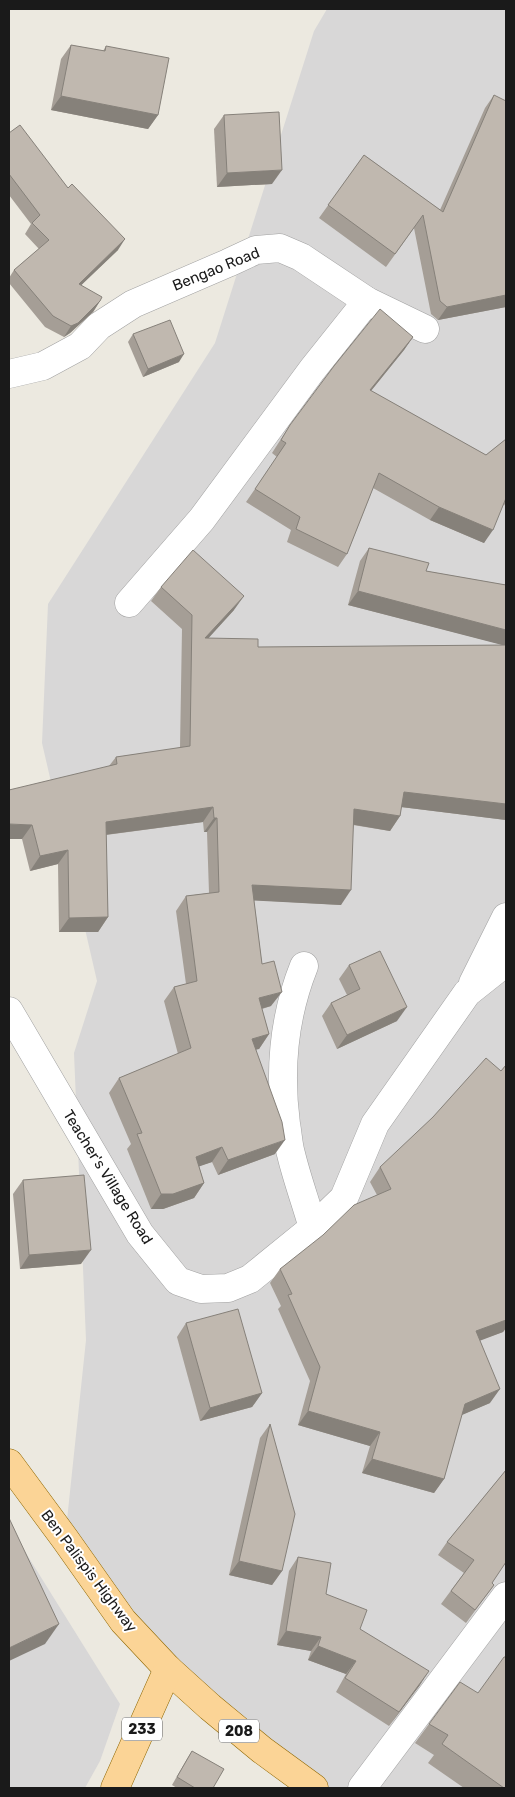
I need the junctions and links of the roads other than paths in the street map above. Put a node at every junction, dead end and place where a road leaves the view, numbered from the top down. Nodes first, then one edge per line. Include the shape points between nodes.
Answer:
1 (367, 301) junction
2 (425, 329) dead end
3 (9, 374) edge
4 (129, 603) dead end
5 (506, 917) edge
6 (506, 963) edge
7 (304, 966) dead end
8 (467, 993) junction
9 (9, 1011) edge
10 (313, 1228) junction
11 (9, 1464) edge
12 (506, 1596) edge
13 (168, 1669) junction
14 (115, 1788) edge
15 (314, 1788) edge
16 (362, 1788) edge

1 - 2 street, Bengao Road
1 - 3 street, Bengao Road via 301,257 280,248 256,250 133,304 99,326 80,346 42,366
1 - 4 street via 202,519
5 - 8 street
6 - 8 street, Teacher's Village Road
7 - 10 street via 286,1028 282,1096 290,1153
8 - 10 street, Teacher's Village Road via 375,1124 344,1198
9 - 10 street, Teacher's Village Road via 140,1234 178,1280 201,1289 228,1288 250,1279
11 - 13 main road, Ben Palispis Highway / 208 via 123,1621
12 - 16 street
13 - 14 main road, 233
13 - 15 main road, Ben Palispis Highway / 208 via 262,1750

